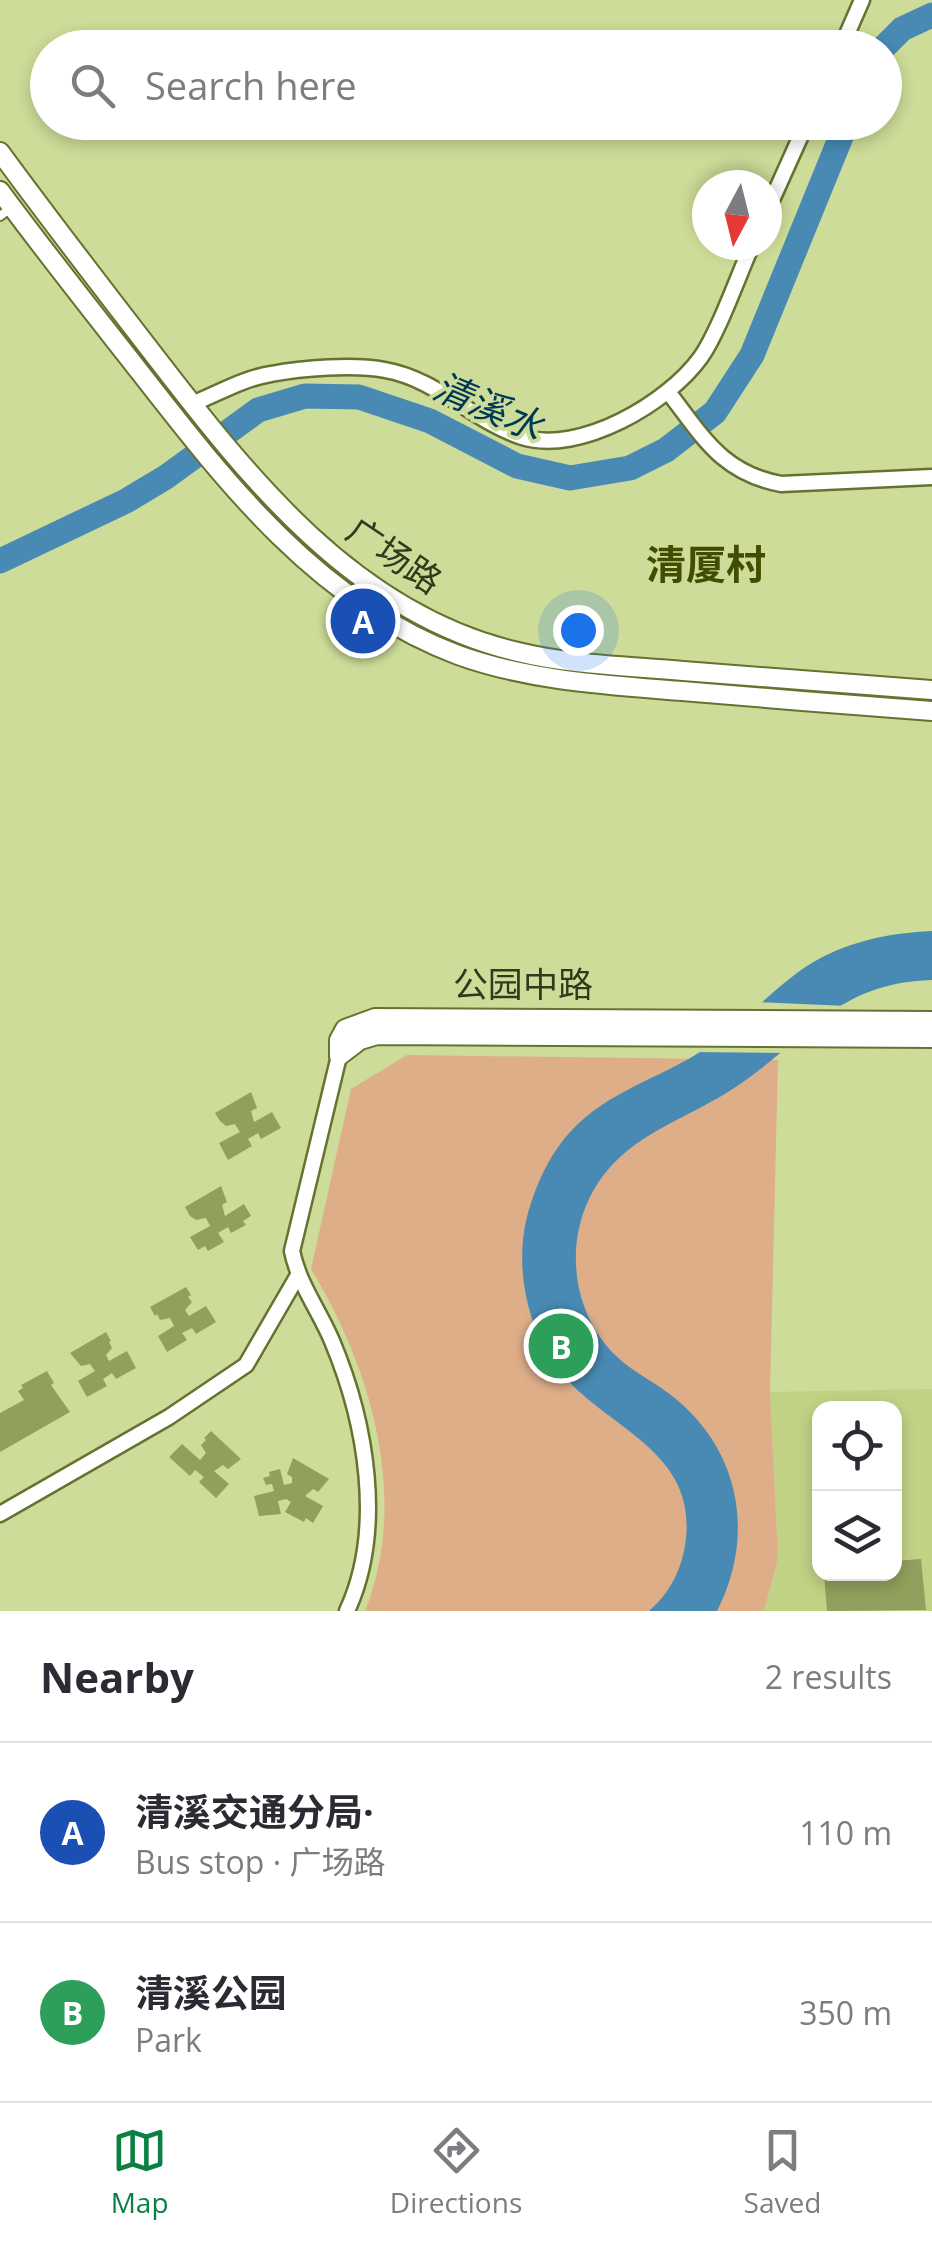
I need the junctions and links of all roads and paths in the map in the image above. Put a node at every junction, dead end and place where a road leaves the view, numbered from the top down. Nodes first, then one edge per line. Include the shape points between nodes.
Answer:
1 (862, 0) edge
2 (848, 30) edge
3 (799, 140) edge
4 (0, 152) edge
5 (782, 178) edge
6 (0, 191) edge
7 (6, 212) edge
8 (745, 260) edge
9 (669, 393) junction
10 (193, 406) junction
11 (932, 476) edge
12 (932, 690) edge
13 (932, 712) edge
14 (932, 1021) edge
15 (932, 1038) edge
16 (339, 1056) junction
17 (298, 1277) junction
18 (0, 1514) edge
19 (347, 1611) edge

1 - 2 street
3 - 5 street
4 - 10 street, 广场路
6 - 7 street, 广场路
7 - 13 street, 广场路 via 259,518 315,570 414,636 460,656 579,683
8 - 9 street via 702,355
9 - 10 street via 596,432 548,441 501,428 435,388 382,369 268,374
9 - 11 street via 710,446 742,472 781,484
10 - 12 street, 广场路 via 276,504 327,552 378,589 468,637 581,662
14 - 16 street, 公园中路 via 375,1018 345,1029
15 - 16 street, 公园中路 via 378,1035
16 - 17 street, 公园中路 via 292,1251
17 - 18 street via 246,1366
17 - 19 street via 337,1352 365,1467 365,1534

